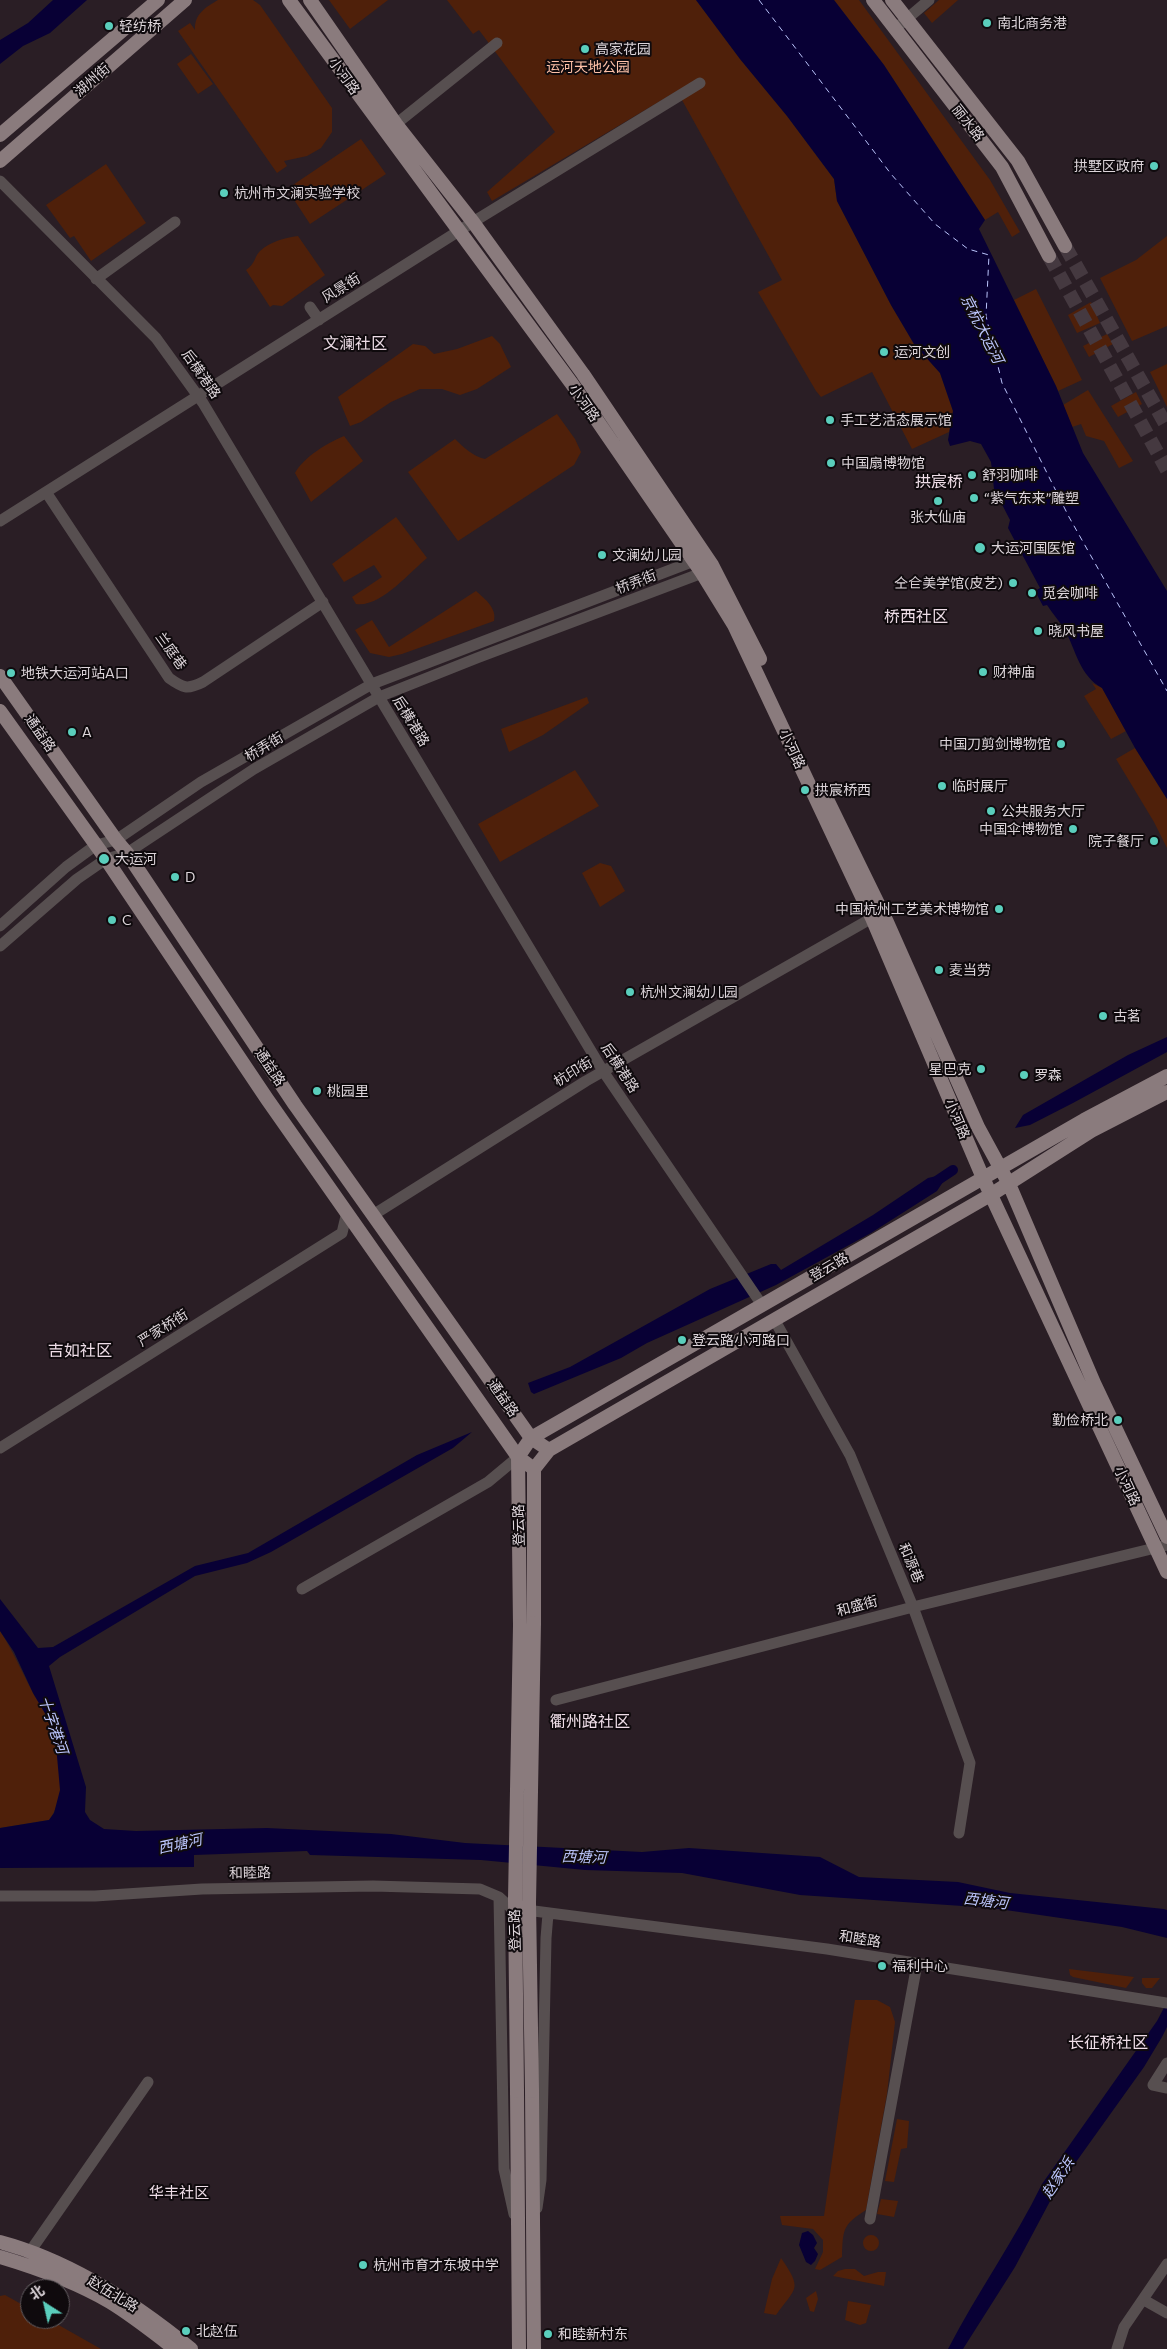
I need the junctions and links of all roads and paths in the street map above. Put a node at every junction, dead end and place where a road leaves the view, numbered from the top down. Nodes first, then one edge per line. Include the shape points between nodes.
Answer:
1 (158, 0) edge
2 (185, 0) edge
3 (289, 0) edge
4 (310, 0) edge
5 (873, 0) edge
6 (892, 0) edge
7 (929, 0) edge
8 (907, 19) junction
9 (895, 29) junction
10 (497, 43) dead end
11 (700, 83) dead end
12 (396, 124) junction
13 (0, 135) edge
14 (0, 161) edge
15 (0, 181) edge
16 (175, 222) dead end
17 (473, 222) junction
18 (460, 230) junction
19 (1065, 246) tunnel mouth
20 (1049, 256) tunnel mouth
21 (96, 279) junction
22 (310, 307) dead end
23 (319, 320) junction
24 (198, 397) junction
25 (46, 492) junction
26 (0, 520) edge
27 (694, 561) junction
28 (707, 569) junction
29 (323, 602) junction
30 (0, 676) edge
31 (372, 684) junction
32 (379, 697) junction
33 (0, 711) edge
34 (116, 840) junction
35 (96, 845) junction
36 (127, 853) junction
37 (106, 859) junction
38 (872, 918) junction
39 (0, 926) edge
40 (0, 946) edge
41 (603, 1071) junction
42 (1167, 1076) edge
43 (1167, 1092) edge
44 (1087, 1126) junction
45 (1000, 1168) junction
46 (983, 1178) junction
47 (1009, 1184) junction
48 (992, 1194) junction
49 (346, 1212) junction
50 (373, 1215) junction
51 (342, 1233) junction
52 (367, 1241) junction
53 (762, 1305) junction
54 (774, 1320) junction
55 (531, 1438) junction
56 (0, 1448) edge
57 (549, 1450) junction
58 (518, 1457) junction
59 (534, 1469) junction
60 (1167, 1537) edge
61 (1162, 1547) edge
62 (1167, 1572) edge
63 (302, 1588) dead end
64 (913, 1607) junction
65 (556, 1700) dead end
66 (958, 1833) dead end
67 (0, 1896) edge
68 (499, 1897) junction
69 (548, 1914) junction
70 (917, 1964) junction
71 (1164, 2003) edge
72 (1167, 2063) edge
73 (148, 2082) dead end
74 (1167, 2088) edge
75 (870, 2218) dead end
76 (526, 2238) junction
77 (0, 2242) edge
78 (29, 2253) junction
79 (0, 2257) edge
80 (1167, 2264) edge
81 (1144, 2300) junction
82 (1167, 2313) edge
83 (175, 2349) edge
84 (191, 2349) edge
85 (519, 2349) edge
86 (534, 2349) edge
87 (1117, 2349) edge

1 - 13 main road, 湖州街
2 - 14 main road, 湖州街
3 - 18 main road, 小河路
4 - 12 main road, 小河路
5 - 9 main road, 丽水路
6 - 8 main road, 丽水路
7 - 8 street
8 - 9 street
8 - 19 main road, 丽水路 via 1018,162
9 - 20 main road, 丽水路 via 1002,167
10 - 12 street
11 - 17 street, 风景街
12 - 17 main road, 小河路
15 - 21 street, 后横港路
16 - 21 street
17 - 18 street, 风景街
17 - 28 main road, 小河路 via 584,374
18 - 23 street, 风景街
18 - 27 main road, 小河路 via 572,384
21 - 24 street, 后横港路 via 156,338
22 - 23 street
23 - 24 street, 风景街
24 - 25 street, 风景街
24 - 29 street, 后横港路
25 - 26 street, 风景街
25 - 29 street, 兰庭巷 via 169,678 180,686 191,688 203,682
27 - 28 main road, 小河路
27 - 31 street, 桥弄街
28 - 32 street, 桥弄街
28 - 38 main road, 小河路
28 - 45 main road, 小河路 via 748,632
29 - 31 street, 后横港路
30 - 34 main road, 通益路
31 - 32 street, 后横港路
31 - 34 street, 桥弄街 via 202,782
32 - 36 street, 桥弄街 via 254,769
32 - 41 street, 后横港路
33 - 35 main road, 通益路
34 - 35 street, 桥弄街
34 - 36 main road, 通益路
35 - 37 main road, 通益路
35 - 39 street, 桥弄街 via 66,867
36 - 37 street, 桥弄街
36 - 50 main road, 通益路
37 - 40 street, 桥弄街 via 77,879
37 - 49 main road, 通益路
38 - 41 street, 杭印街
38 - 46 main road, 小河路
41 - 50 street, 杭印街
41 - 53 street, 后横港路
42 - 44 main road, 登云路
43 - 44 main road, 登云路
44 - 45 main road, 登云路
44 - 47 main road, 登云路
45 - 46 main road, 登云路
45 - 47 main road, 小河路
46 - 48 main road, 小河路
46 - 53 main road, 登云路
47 - 48 main road, 登云路
47 - 60 main road, 小河路 via 1094,1383
48 - 54 main road, 登云路
48 - 61 main road, 小河路
49 - 51 street
49 - 52 main road, 通益路
50 - 55 main road, 通益路
51 - 52 street
51 - 56 street, 严家桥街
52 - 58 main road, 通益路
53 - 55 main road, 登云路
54 - 57 main road, 登云路
54 - 64 street, 和源巷 via 850,1456
55 - 57 main road, 通益路
55 - 58 main road, 登云路
57 - 59 main road, 登云路
58 - 59 main road, 通益路
58 - 63 street via 488,1482
58 - 76 main road, 登云路, bridge via 520,1626 515,1899 517,2091
59 - 76 main road, 登云路, bridge via 529,1903 532,2091
61 - 62 main road, 小河路
61 - 64 street, 和盛街
64 - 65 street, 和盛街
64 - 66 street, 和源巷 via 970,1763
67 - 68 street, 和睦路 via 95,1896 202,1889 373,1886 480,1889
68 - 69 street, 和睦路 via 511,1908
68 - 76 street via 504,2169
69 - 70 street, 和睦路 via 828,1949
69 - 76 street via 542,2180
70 - 71 street, 和睦路
70 - 75 street
72 - 74 street via 1153,2085
73 - 78 street
76 - 85 main road, 登云路
76 - 86 main road, 登云路
77 - 78 main road, 赵伍北路
78 - 84 main road, 赵伍北路 via 108,2289
79 - 83 main road, 赵伍北路 via 88,2290 128,2314
80 - 81 street
81 - 82 street
81 - 87 street via 1124,2326

